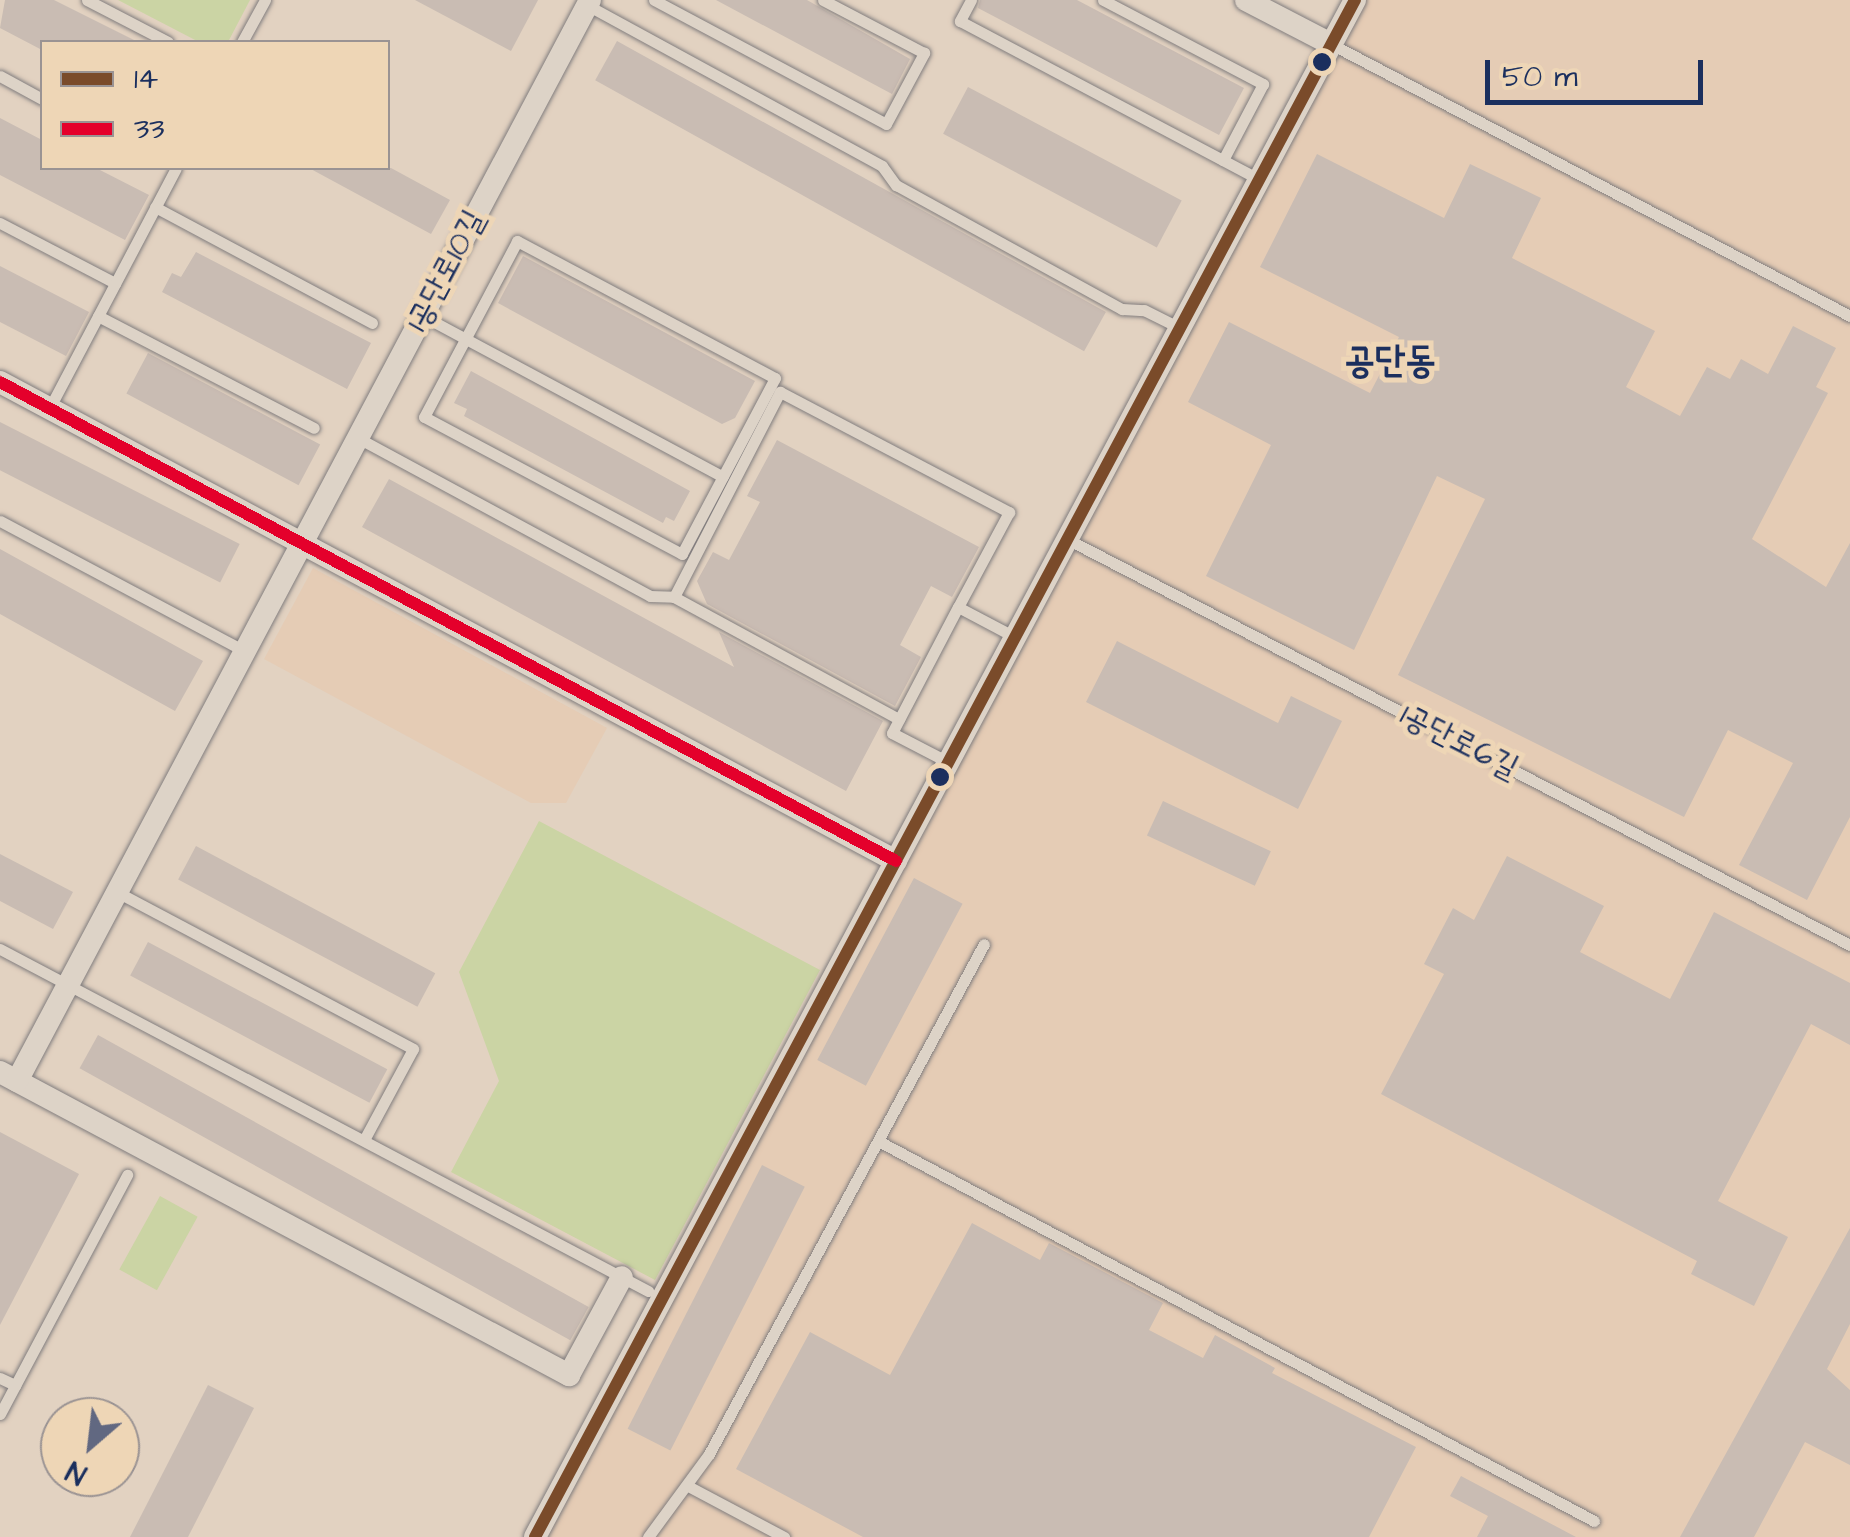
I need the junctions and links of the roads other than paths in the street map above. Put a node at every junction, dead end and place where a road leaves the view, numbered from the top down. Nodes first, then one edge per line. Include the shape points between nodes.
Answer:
1 (88, 0) edge
2 (265, 0) edge
3 (654, 0) edge
4 (823, 0) edge
5 (970, 0) edge
6 (1103, 0) edge
7 (1246, 0) edge
8 (1354, 0) edge
9 (588, 2) edge
10 (164, 40) edge
11 (243, 40) edge
12 (1331, 44) junction
13 (0, 76) edge
14 (40, 98) edge
15 (1224, 160) junction
16 (174, 170) edge
17 (1259, 179) junction
18 (156, 207) junction
19 (0, 223) edge
20 (115, 283) junction
21 (98, 316) junction
22 (422, 316) junction
23 (1850, 316) edge
24 (372, 323) dead end
25 (1180, 328) junction
26 (465, 339) junction
27 (0, 382) edge
28 (49, 408) junction
29 (314, 428) dead end
30 (358, 438) junction
31 (723, 477) junction
32 (0, 521) edge
33 (1067, 539) junction
34 (303, 542) junction
35 (674, 597) junction
36 (958, 606) junction
37 (1015, 637) junction
38 (245, 651) junction
39 (899, 718) junction
40 (948, 762) junction
41 (896, 861) junction
42 (117, 892) junction
43 (984, 944) dead end
44 (1850, 945) edge
45 (0, 950) edge
46 (68, 985) junction
47 (9, 1076) edge
48 (364, 1140) junction
49 (882, 1143) junction
50 (126, 1175) dead end
51 (622, 1277) junction
52 (648, 1291) dead end
53 (0, 1378) edge
54 (15, 1385) junction
55 (0, 1414) edge
56 (688, 1486) junction
57 (1594, 1522) dead end
58 (535, 1537) edge
59 (648, 1537) edge
60 (784, 1537) edge

1 - 10 lane
2 - 11 lane
3 - 4 lane via 886,124 924,53
5 - 15 lane via 960,21
6 - 15 lane via 1264,84
7 - 12 street
8 - 12 street
9 - 22 street, 1공단로10길
9 - 25 lane via 882,166 896,185 1122,309 1144,310
12 - 17 street
12 - 23 lane
13 - 14 lane
15 - 17 lane
16 - 18 lane
17 - 25 street
18 - 20 lane
18 - 24 lane
19 - 20 lane
20 - 21 lane
21 - 28 lane
21 - 29 lane
22 - 26 lane
22 - 30 street, 1공단로10길
25 - 33 street
26 - 31 lane
26 - 31 lane via 424,417 682,554
26 - 31 lane via 517,241 775,378
27 - 28 street
28 - 34 street
30 - 34 street, 1공단로10길
30 - 35 lane via 650,596
32 - 38 lane
33 - 37 street
33 - 44 lane, 1공단로6길
34 - 38 street, 1공단로10길
34 - 41 street
35 - 36 lane via 780,392 1009,512
35 - 39 lane
36 - 37 lane
36 - 39 lane
37 - 40 street
38 - 42 street, 1공단로10길
39 - 40 lane via 892,732
40 - 41 street
41 - 58 street
42 - 46 street, 1공단로10길
42 - 48 lane via 412,1049
43 - 49 lane
45 - 46 lane
46 - 47 street, 1공단로10길
46 - 48 lane
47 - 51 street via 569,1376
48 - 51 lane
49 - 56 lane
49 - 57 lane
50 - 54 lane
51 - 52 lane
53 - 54 lane
54 - 55 lane
56 - 59 lane
56 - 60 lane

